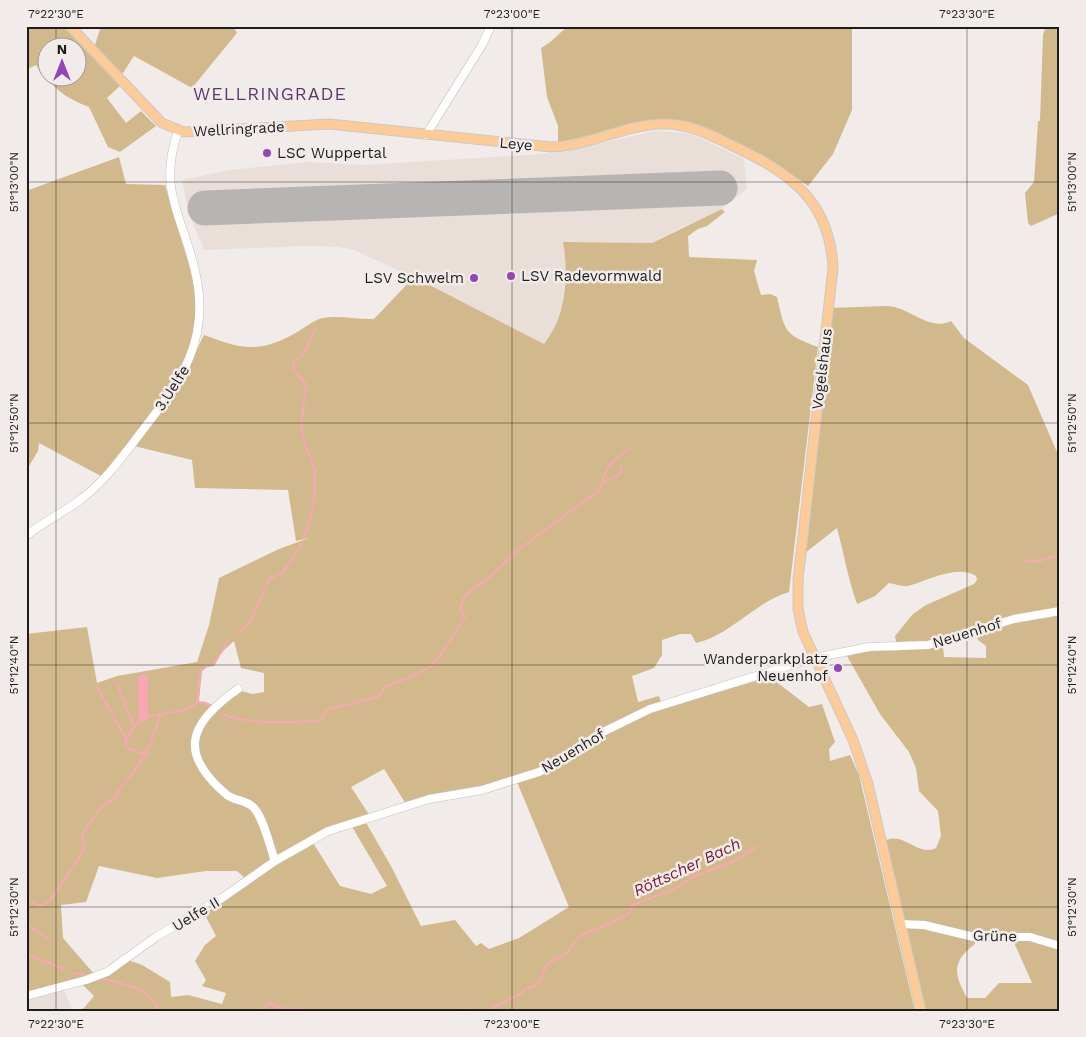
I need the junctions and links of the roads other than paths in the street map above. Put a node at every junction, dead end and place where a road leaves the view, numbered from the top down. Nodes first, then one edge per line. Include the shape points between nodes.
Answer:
1 (70, 26) edge
2 (491, 26) edge
3 (316, 124) joint
4 (178, 131) junction
5 (426, 135) junction
6 (712, 135) joint
7 (26, 536) edge
8 (1060, 611) edge
9 (814, 658) junction
10 (238, 689) dead end
11 (275, 861) junction
12 (901, 924) junction
13 (1060, 946) edge
14 (26, 996) edge
15 (921, 1011) edge

1 - 4 main road, Wellringrade via 162,123
2 - 5 street
3 - 4 main road, Wellringrade via 197,133
3 - 5 main road, Leye
4 - 7 street, 3.Uelfe via 170,164 171,194 194,265 200,301 199,329 192,356 175,388 104,478 79,501
5 - 6 main road, Leye via 551,147 649,125 680,125
6 - 9 main road, Vogelshaus via 765,162 799,186 816,209 830,243 832,283 797,590 801,624
8 - 9 street, Neuenhof via 1014,619 928,645 869,647
9 - 11 street, Neuenhof via 650,708 586,741 539,772 482,790 430,799 345,825 317,836
9 - 12 main road via 861,760
10 - 11 street via 206,717 195,733 195,750 203,770 225,794 253,807
11 - 14 street, Uelfe II via 216,902 147,943 117,966 86,980
12 - 13 street, Grüne via 924,925 974,937 1030,937
12 - 15 main road

